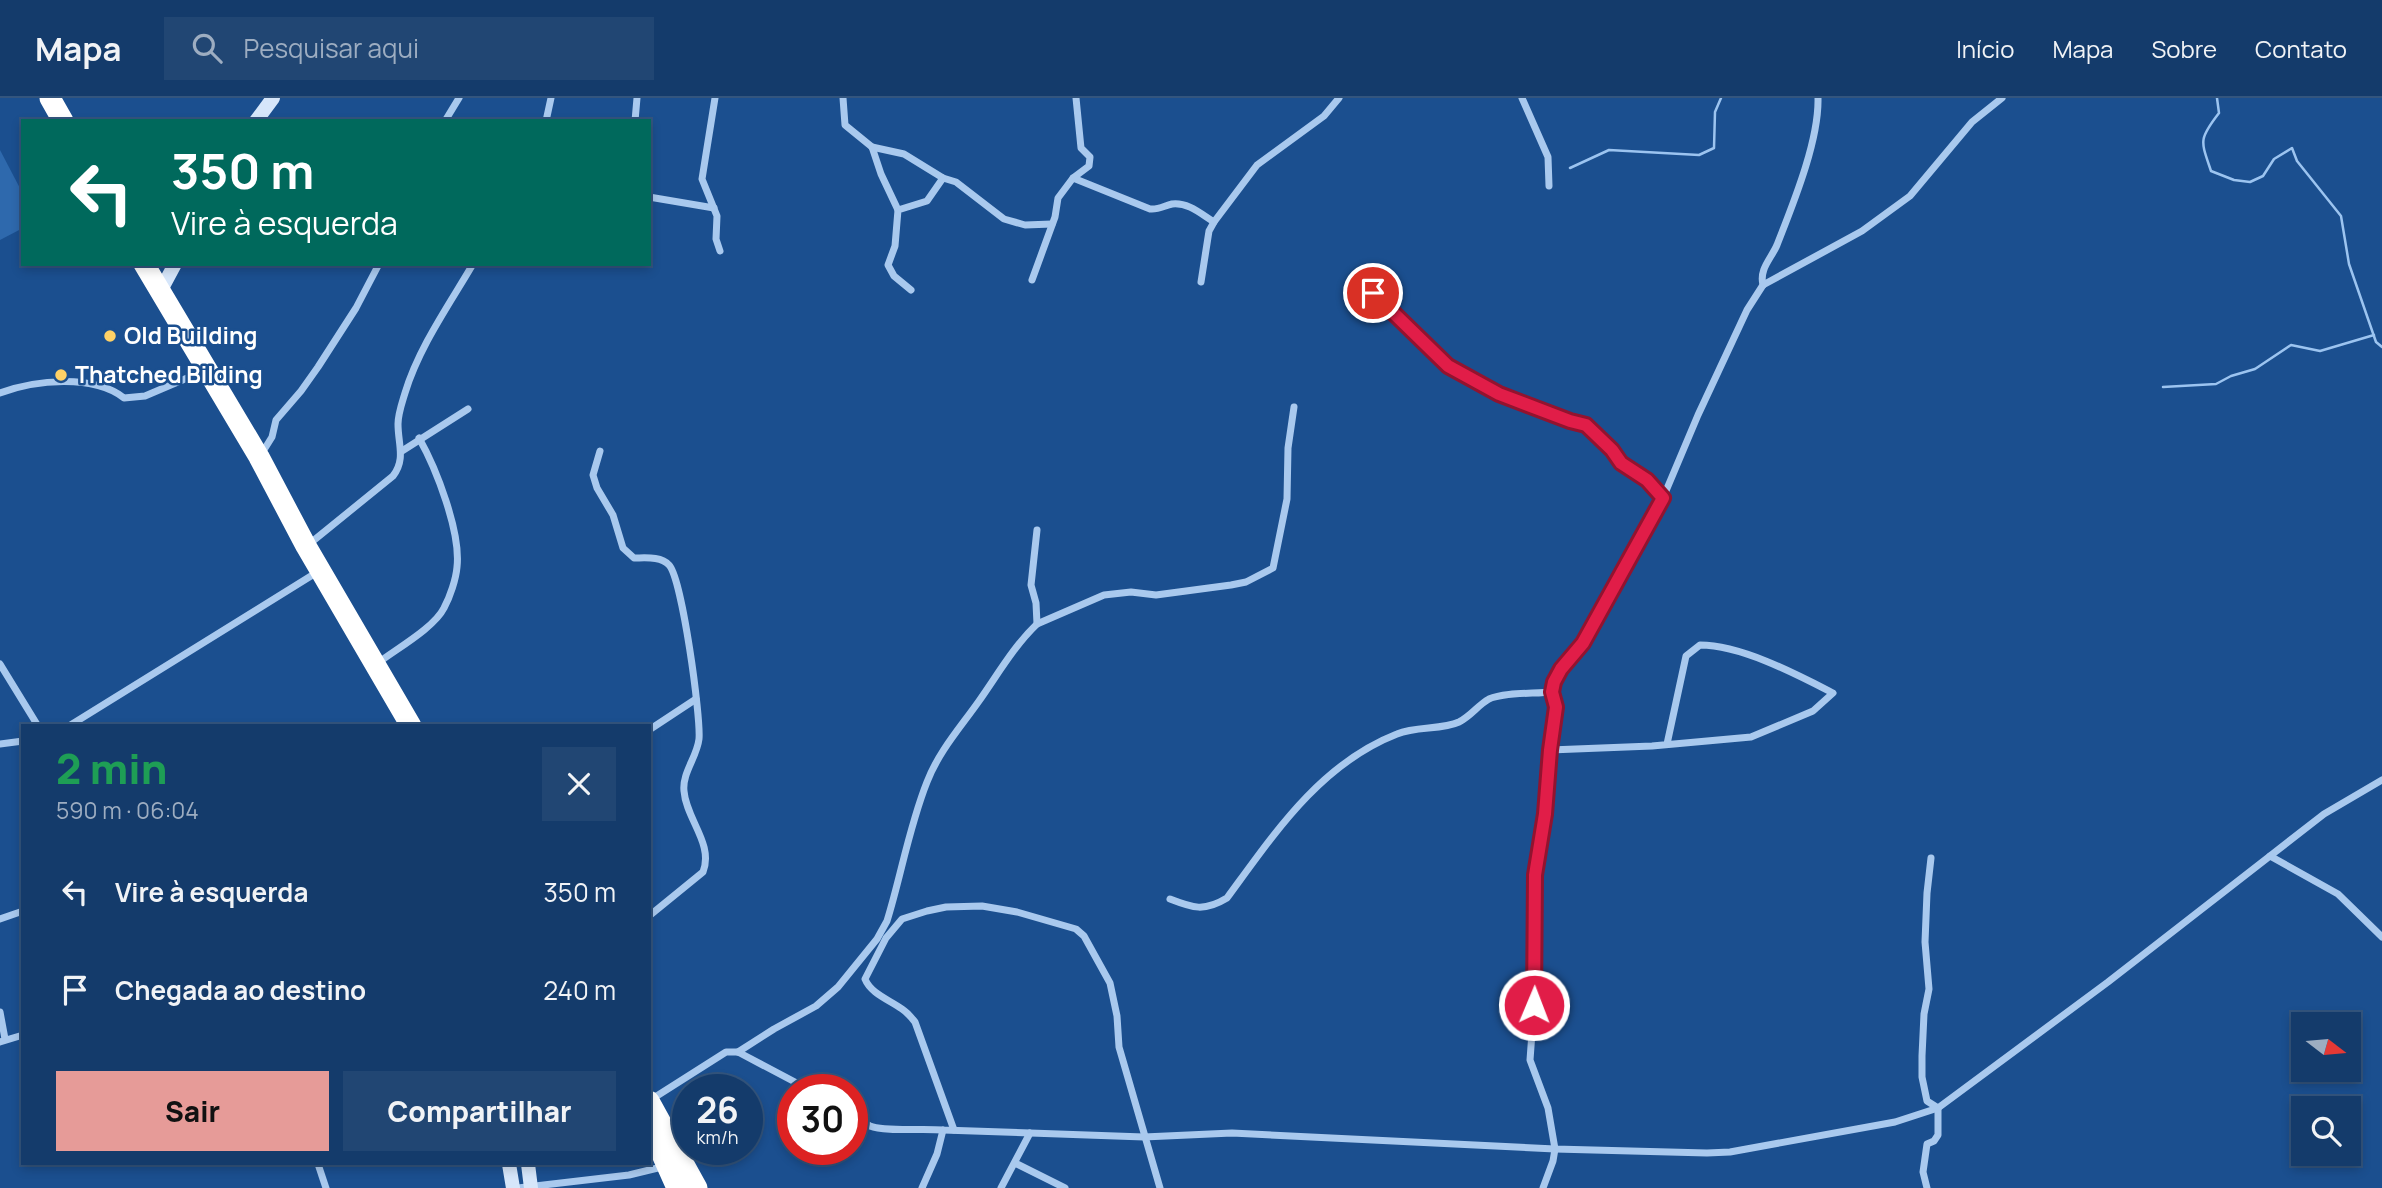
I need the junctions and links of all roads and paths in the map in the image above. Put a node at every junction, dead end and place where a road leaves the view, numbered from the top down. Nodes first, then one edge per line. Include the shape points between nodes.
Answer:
1 (50, 98) edge
2 (272, 98) edge
3 (459, 98) edge
4 (551, 98) edge
5 (637, 98) edge
6 (715, 98) edge
7 (843, 98) edge
8 (1076, 98) edge
9 (1339, 98) edge
10 (1522, 98) edge
11 (1818, 98) edge
12 (2002, 98) edge
13 (62, 119) edge
14 (257, 119) edge
15 (446, 119) edge
16 (546, 119) edge
17 (635, 119) edge
18 (873, 147) junction
19 (943, 178) junction
20 (1073, 178) junction
21 (1549, 186) dead end
22 (651, 197) edge
23 (714, 208) junction
24 (898, 210) junction
25 (1214, 222) junction
26 (1052, 224) junction
27 (720, 251) dead end
28 (145, 266) edge
29 (174, 266) edge
30 (378, 266) edge
31 (472, 266) edge
32 (1032, 280) dead end
33 (1201, 282) dead end
34 (1763, 285) junction
35 (911, 290) dead end
36 (160, 292) junction
37 (1373, 293) dead end
38 (207, 370) junction
39 (0, 393) edge
40 (1294, 407) dead end
41 (468, 409) dead end
42 (419, 438) junction
43 (401, 451) junction
44 (600, 451) dead end
45 (259, 457) junction
46 (1663, 498) junction
47 (1037, 530) dead end
48 (306, 547) junction
49 (319, 571) junction
50 (1037, 624) junction
51 (0, 664) edge
52 (374, 665) junction
53 (1552, 692) junction
54 (695, 699) junction
55 (37, 724) edge
56 (72, 724) edge
57 (407, 724) edge
58 (651, 729) edge
59 (21, 741) edge
60 (0, 744) edge
61 (1667, 744) junction
62 (1550, 750) junction
63 (2382, 780) edge
64 (2270, 856) junction
65 (1931, 858) dead end
66 (1170, 899) dead end
67 (21, 912) edge
68 (651, 914) edge
69 (0, 919) edge
70 (2382, 937) edge
71 (0, 1012) edge
72 (21, 1035) edge
73 (2, 1040) edge
74 (738, 1052) junction
75 (780, 1074) edge
76 (651, 1100) edge
77 (651, 1105) edge
78 (1938, 1108) junction
79 (868, 1125) edge
80 (943, 1130) junction
81 (954, 1130) junction
82 (651, 1131) edge
83 (1030, 1133) junction
84 (1144, 1137) junction
85 (1555, 1149) junction
86 (1015, 1163) junction
87 (318, 1165) edge
88 (510, 1165) edge
89 (528, 1165) edge
90 (666, 1166) junction
91 (326, 1188) edge
92 (523, 1188) edge
93 (677, 1188) edge
94 (697, 1188) edge
95 (922, 1188) edge
96 (1001, 1188) edge
97 (1065, 1188) edge
98 (1160, 1188) edge
99 (1543, 1188) edge
100 (1927, 1188) edge

1 - 13 highway
2 - 14 street
3 - 15 street
4 - 16 street
5 - 17 street
6 - 23 street via 702,179
7 - 18 street via 845,125
8 - 20 street via 1081,148 1090,157 1089,166
9 - 25 street via 1324,116 1257,165
10 - 21 street via 1548,157
11 - 34 street via 1804,171 1776,248 1762,271
12 - 34 street via 1972,122 1910,196 1862,231
18 - 19 street via 904,153
18 - 24 street
19 - 24 street via 927,201
19 - 26 street via 956,182 1004,219 1025,225
20 - 25 street via 1150,209 1184,204
20 - 26 street via 1058,198
22 - 23 street
23 - 27 street
24 - 35 street via 888,265
25 - 33 street
26 - 32 street
28 - 36 highway
29 - 36 street
30 - 45 street via 318,368 276,420
31 - 43 street via 406,389 398,421
34 - 46 street via 1747,310
36 - 38 highway
37 - 46 street via 1448,366 1499,394 1586,425
38 - 39 street via 145,396 124,398 113,390 58,382 22,385
38 - 45 highway
40 - 50 street via 1287,499 1273,568 1231,585 1156,595 1104,595
41 - 42 street
42 - 43 street
42 - 52 street via 435,469 451,521 457,568 441,612 431,624
43 - 48 street via 393,476
44 - 54 street via 593,475 624,548 634,558 660,559 674,570
45 - 48 highway
46 - 53 street
47 - 50 street via 1031,585
48 - 49 highway
49 - 52 highway
49 - 56 street
50 - 74 street via 1017,645 936,762 887,921 877,939 816,1006
51 - 55 street
52 - 57 highway
53 - 62 street via 1556,707
53 - 66 street via 1498,696 1459,722 1396,734 1352,757 1280,824 1227,898 1214,906 1192,908
54 - 58 street
54 - 68 street via 699,742 683,786 685,805 707,862 703,872
59 - 60 street
61 - 61 street via 1751,737 1813,710 1833,693 1735,649 1700,645 1686,656
61 - 62 street
62 - 85 street via 1535,875 1530,1060 1548,1108
63 - 64 street via 2324,814
64 - 70 street via 2338,894
64 - 78 street
65 - 78 street via 1922,1077 1927,1101
67 - 69 street
71 - 73 street
72 - 73 street
74 - 75 street
74 - 76 street via 726,1052
77 - 94 highway
78 - 85 street via 1895,1122 1727,1152
78 - 100 street via 1937,1135 1927,1144 1923,1172
79 - 80 street
80 - 81 street
80 - 95 street
81 - 83 street
81 - 84 street via 915,1022 865,979 902,919 946,907 982,906 1076,929 1084,936 1110,983 1119,1047
82 - 90 highway
83 - 84 street
83 - 86 street
84 - 85 street via 1232,1133
84 - 98 street
85 - 99 street
86 - 96 street
86 - 97 street
87 - 91 street
88 - 92 street
89 - 92 street
90 - 92 street
90 - 93 highway

